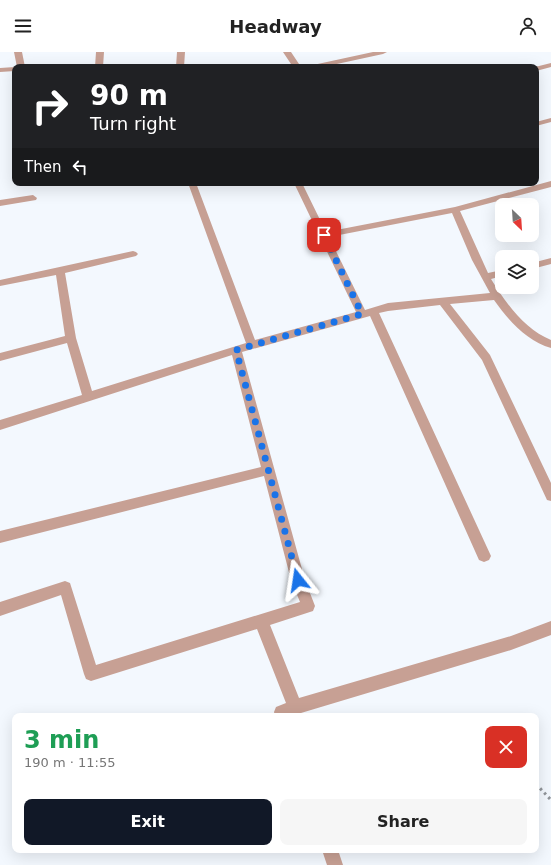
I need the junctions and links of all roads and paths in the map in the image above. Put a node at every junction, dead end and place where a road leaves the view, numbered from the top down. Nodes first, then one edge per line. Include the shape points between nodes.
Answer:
1 (18, 52) edge
2 (100, 52) edge
3 (181, 52) edge
4 (287, 52) edge
5 (383, 52) edge
6 (20, 64) edge
7 (98, 64) edge
8 (180, 64) edge
9 (295, 64) edge
10 (327, 64) edge
11 (548, 66) edge
12 (12, 69) edge
13 (0, 70) edge
14 (551, 73) edge
15 (551, 120) edge
16 (539, 123) edge
17 (551, 184) edge
18 (193, 186) edge
19 (300, 186) edge
20 (33, 198) dead end
21 (0, 203) edge
22 (454, 210) junction
23 (324, 235) junction
24 (132, 254) dead end
25 (551, 261) edge
26 (539, 264) edge
27 (60, 271) junction
28 (495, 275) edge
29 (484, 277) junction
30 (0, 283) edge
31 (497, 296) junction
32 (443, 302) junction
33 (368, 313) junction
34 (71, 338) junction
35 (548, 343) edge
36 (252, 345) junction
37 (236, 350) junction
38 (551, 354) edge
39 (0, 357) edge
40 (88, 397) junction
41 (0, 425) edge
42 (268, 470) junction
43 (551, 496) edge
44 (0, 537) edge
45 (484, 556) dead end
46 (0, 609) edge
47 (261, 620) junction
48 (551, 628) edge
49 (295, 707) junction
50 (281, 713) edge
51 (539, 787) edge
52 (551, 800) edge
53 (331, 853) edge
54 (336, 865) edge

1 - 6 street
2 - 7 street
3 - 8 street
4 - 9 street
5 - 10 street
11 - 14 street
12 - 13 street
15 - 16 street
17 - 22 street
18 - 36 street
19 - 23 street
20 - 21 street
22 - 23 street
22 - 29 street
23 - 33 street
24 - 27 street
25 - 26 street
27 - 30 street
27 - 34 street
28 - 29 street
29 - 31 street
31 - 32 street
31 - 35 street via 517,322
32 - 33 street via 388,307
32 - 43 street via 486,358
33 - 36 street
33 - 45 street
34 - 39 street
34 - 40 street
35 - 38 street
36 - 37 street
37 - 40 street
37 - 42 street
40 - 41 street
42 - 44 street
42 - 47 street via 298,580 308,606
46 - 47 street via 66,587 91,674
47 - 49 street
48 - 49 street via 511,643
49 - 50 street
51 - 52 path
53 - 54 street

